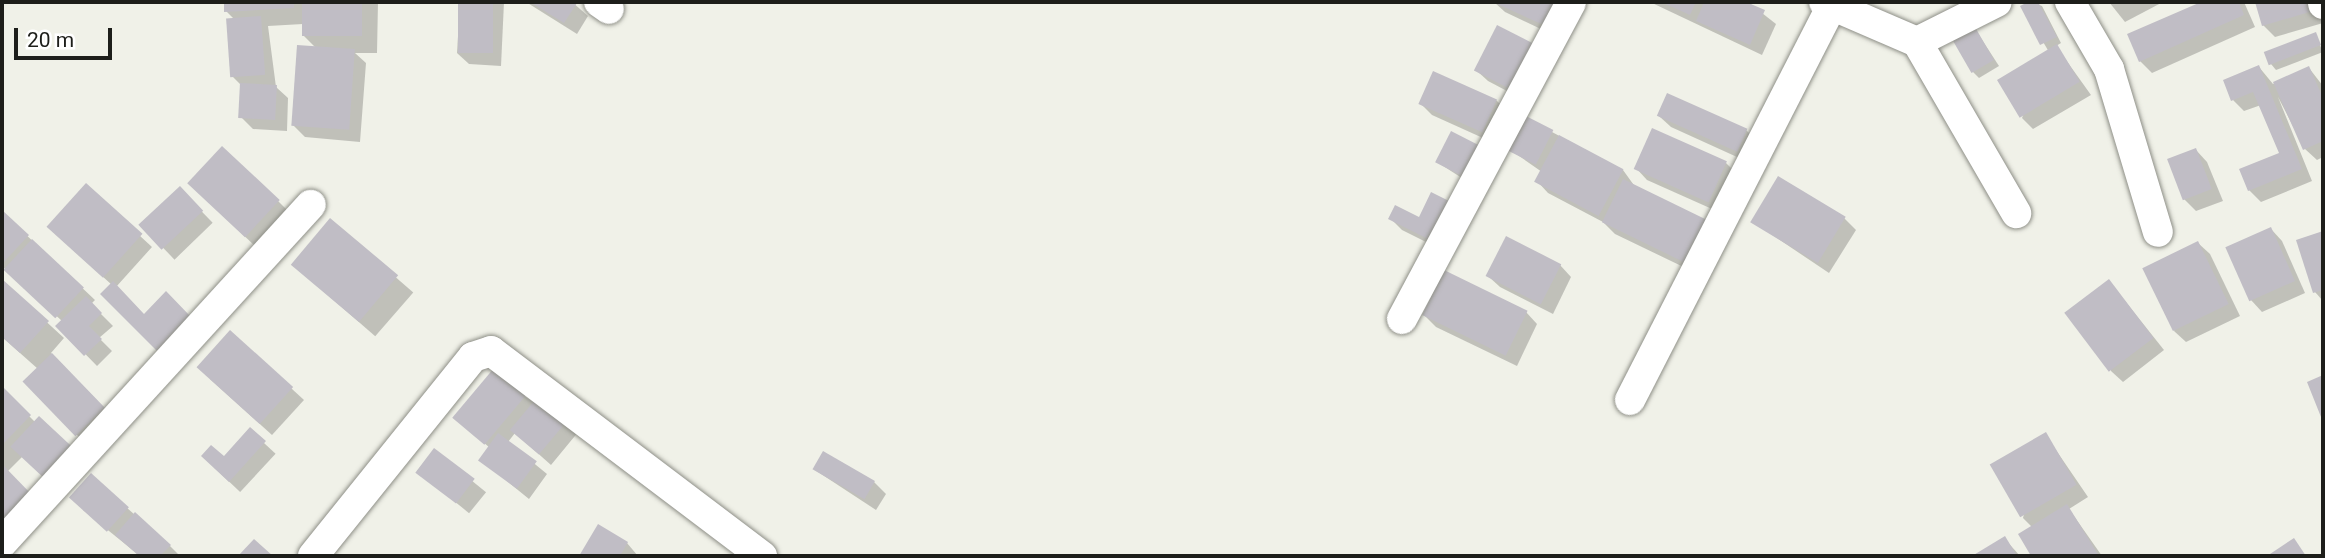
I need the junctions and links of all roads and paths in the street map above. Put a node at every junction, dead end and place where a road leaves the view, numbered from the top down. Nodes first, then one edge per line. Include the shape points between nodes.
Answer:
1 (1571, 2) edge
2 (1997, 2) edge
3 (2070, 2) edge
4 (1828, 4) edge
5 (1917, 42) junction
6 (311, 205) dead end
7 (2016, 212) dead end
8 (2158, 232) dead end
9 (1402, 319) dead end
10 (1630, 400) dead end
11 (2, 543) edge
12 (313, 556) edge
13 (762, 556) edge

1 - 9 street
2 - 5 street
3 - 8 street via 2109,69
4 - 5 street
4 - 10 street
5 - 7 street
6 - 11 street
12 - 13 street via 473,357 491,351

